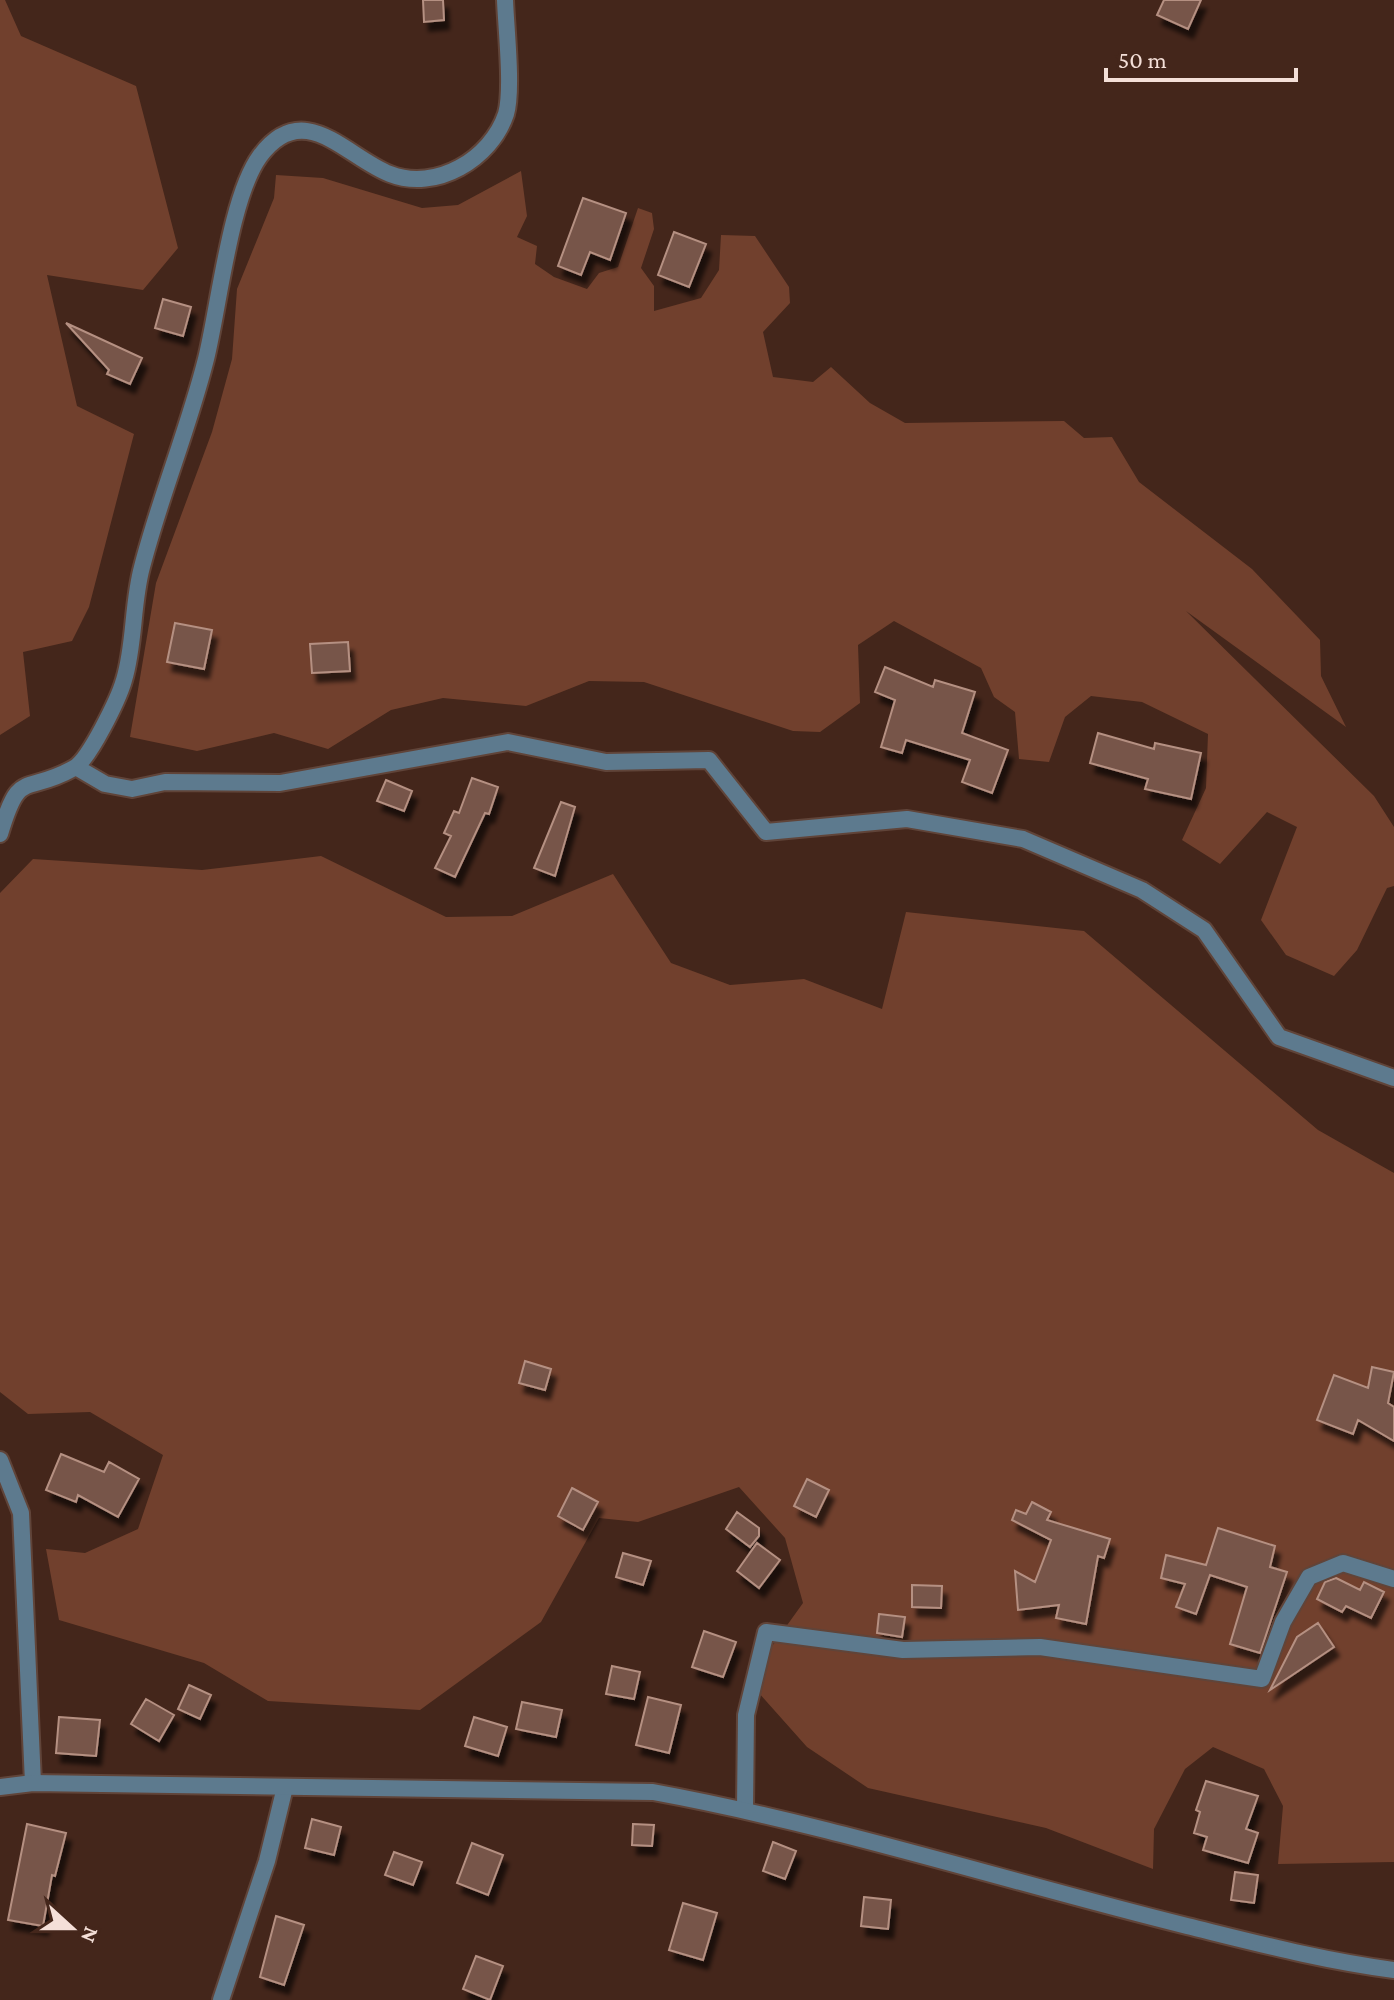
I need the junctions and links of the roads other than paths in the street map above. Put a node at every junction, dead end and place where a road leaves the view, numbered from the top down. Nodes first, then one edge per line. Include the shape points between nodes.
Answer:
1 (505, 0) edge
2 (76, 767) junction
3 (6, 793) edge
4 (0, 834) edge
5 (1394, 1078) edge
6 (0, 1460) edge
7 (1394, 1579) edge
8 (33, 1783) junction
9 (0, 1787) edge
10 (285, 1787) junction
11 (745, 1809) junction
12 (1394, 1970) edge
13 (221, 2000) edge

1 - 2 street via 506,114 485,151 464,168 413,179 389,174 348,146 312,131 282,135 259,157 241,195 205,361 141,569 124,681
2 - 3 street
2 - 5 street via 105,784 132,789 165,782 280,783 508,742 606,762 709,760 766,832 907,819 1023,839 1142,890 1204,930 1279,1037
3 - 4 street
6 - 8 street via 21,1513
7 - 11 street via 1343,1563 1309,1577 1283,1622 1262,1679 1040,1647 903,1650 766,1632 746,1715
8 - 9 street
8 - 10 street
10 - 11 street via 653,1792
10 - 13 street via 267,1861
11 - 12 street via 1076,1899 1336,1962

